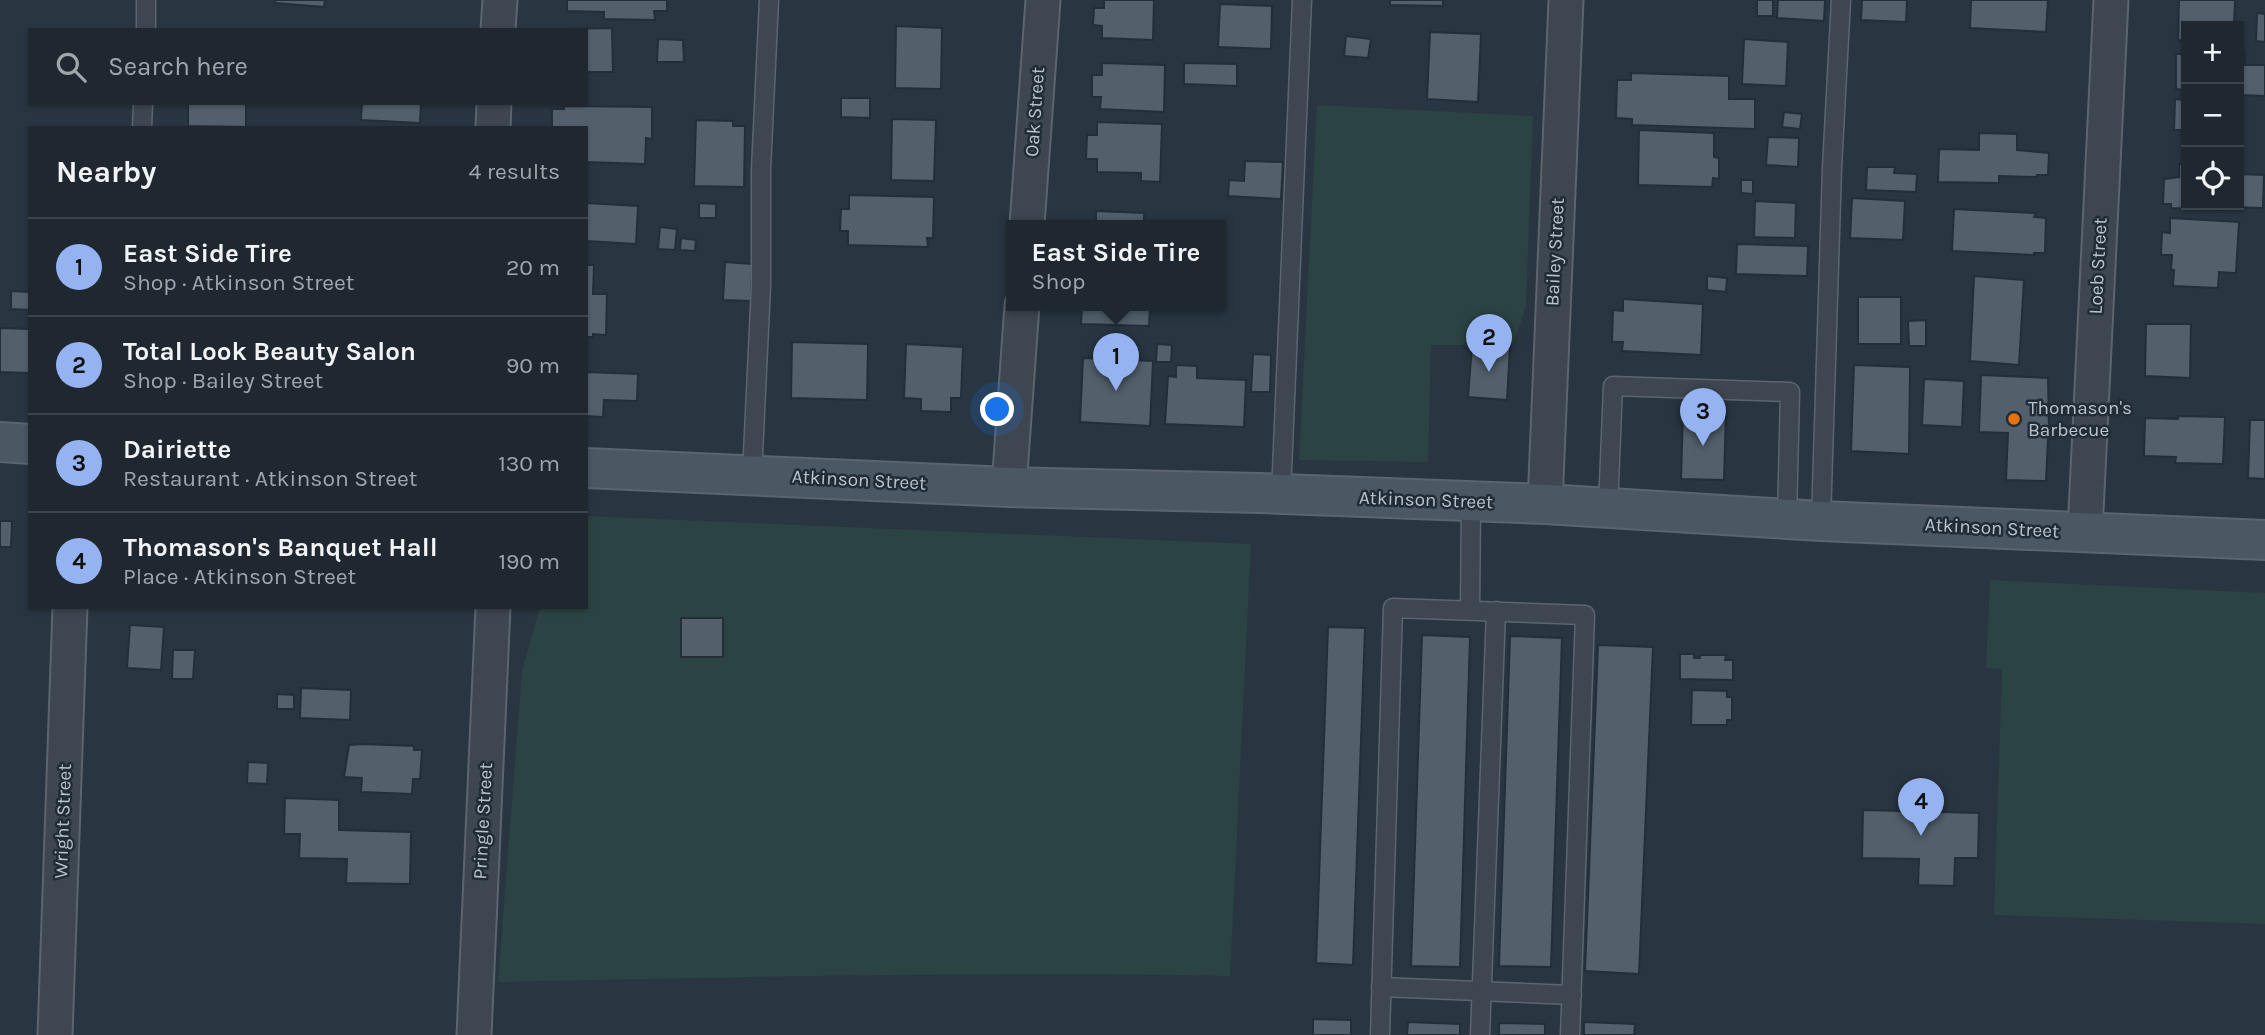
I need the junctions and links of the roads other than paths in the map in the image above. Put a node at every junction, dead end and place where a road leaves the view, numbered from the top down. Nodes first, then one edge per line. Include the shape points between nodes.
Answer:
1 (146, 0) edge
2 (500, 0) edge
3 (769, 0) edge
4 (1043, 0) edge
5 (1302, 0) edge
6 (1566, 0) edge
7 (1842, 0) edge
8 (2110, 0) edge
9 (146, 28) edge
10 (498, 28) edge
11 (143, 105) edge
12 (494, 105) edge
13 (142, 126) edge
14 (493, 126) edge
15 (1027, 220) edge
16 (1022, 311) edge
17 (0, 442) edge
18 (28, 444) edge
19 (588, 468) edge
20 (752, 475) junction
21 (1009, 487) junction
22 (1281, 494) junction
23 (1471, 501) junction
24 (1545, 504) junction
25 (1608, 508) junction
26 (1804, 520) junction
27 (2085, 532) junction
28 (2265, 540) edge
29 (70, 609) edge
30 (493, 609) edge
31 (1470, 610) junction
32 (1496, 611) junction
33 (1381, 986) junction
34 (1481, 990) junction
35 (1572, 995) junction
36 (55, 1035) edge
37 (474, 1035) edge
38 (1380, 1035) edge
39 (1480, 1035) edge
40 (1570, 1035) edge

1 - 9 lane
2 - 10 street
3 - 20 lane
4 - 15 street, Oak Street
5 - 22 lane
6 - 24 street, Bailey Street
7 - 26 lane via 1828,345
8 - 27 street, Loeb Street
11 - 13 lane
12 - 14 street
16 - 21 street
17 - 18 street
19 - 20 street, Atkinson Street
20 - 21 street, Atkinson Street
21 - 22 street, Atkinson Street
22 - 23 street, Atkinson Street
23 - 24 street, Atkinson Street
23 - 31 lane
24 - 25 street, Atkinson Street
25 - 26 street, Atkinson Street
25 - 26 lane via 1613,386 1790,392
26 - 27 street, Atkinson Street
27 - 28 street, Atkinson Street
29 - 36 street, Wright Street
30 - 37 street, Pringle Street
31 - 32 lane
31 - 33 lane via 1392,608
32 - 34 lane
32 - 35 lane via 1585,615
33 - 34 lane
33 - 38 lane
34 - 35 lane
34 - 39 lane
35 - 40 lane

